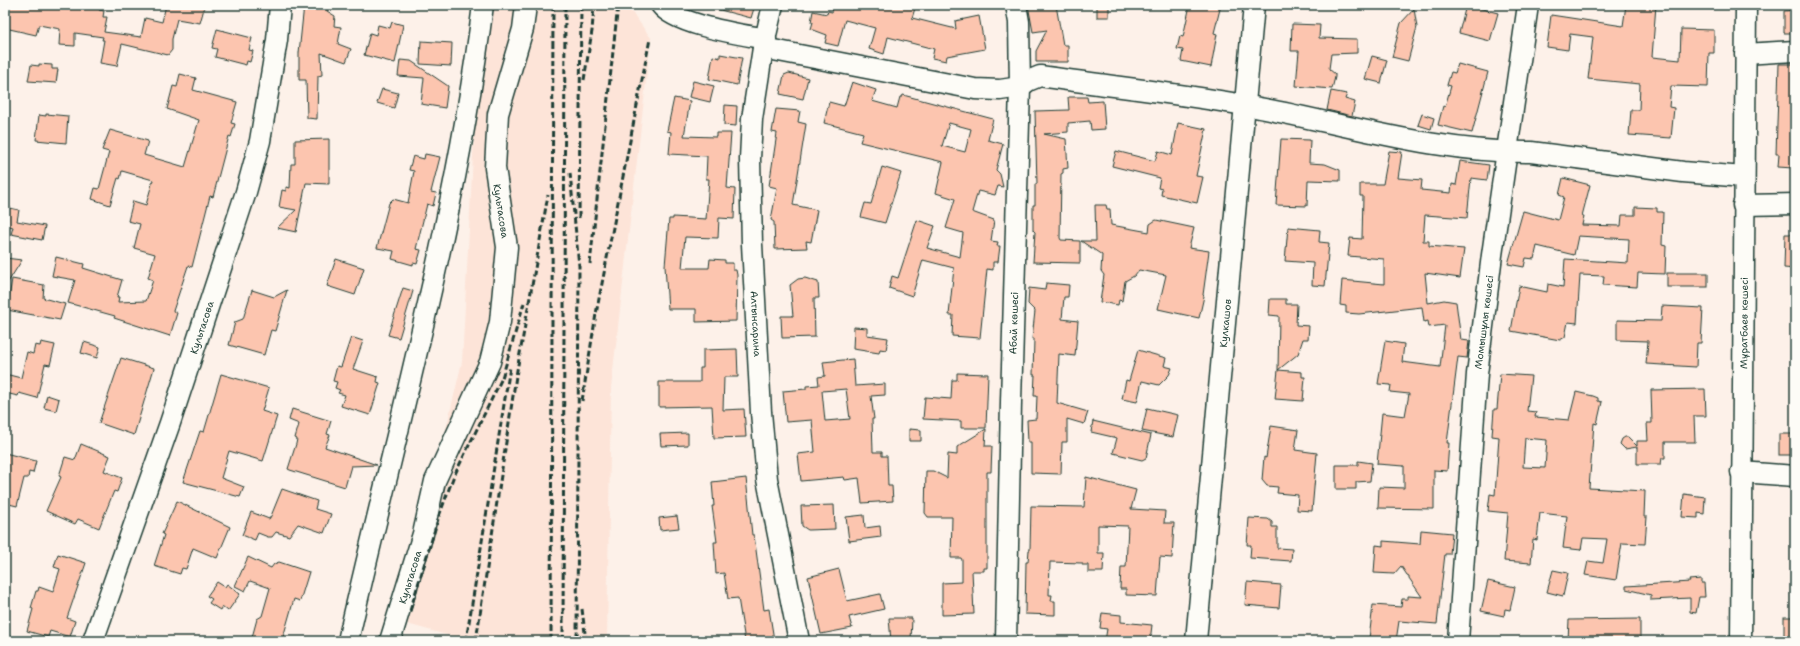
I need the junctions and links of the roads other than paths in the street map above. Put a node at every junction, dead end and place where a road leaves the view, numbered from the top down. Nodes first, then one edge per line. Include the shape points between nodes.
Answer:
1 (280, 5) edge
2 (483, 5) edge
3 (526, 5) edge
4 (661, 5) edge
5 (773, 5) edge
6 (1016, 5) edge
7 (1254, 5) edge
8 (1528, 5) edge
9 (1746, 5) edge
10 (764, 44) junction
11 (1795, 51) edge
12 (1745, 54) junction
13 (1020, 87) junction
14 (1245, 105) junction
15 (1507, 152) junction
16 (1744, 177) junction
17 (1795, 204) edge
18 (1743, 205) junction
19 (1741, 472) junction
20 (1795, 476) edge
21 (93, 641) edge
22 (348, 641) edge
23 (390, 641) edge
24 (799, 641) edge
25 (1006, 641) edge
26 (1196, 641) edge
27 (1458, 641) edge
28 (1741, 641) edge

1 - 21 street, Культасова via 277,40 260,141 246,192 170,423
2 - 22 street via 477,56 439,256
3 - 23 street, Культасова via 523,29 498,114 495,168 507,247 500,322 490,362 436,481 423,534
4 - 10 street via 664,10 679,19
5 - 10 street, Алтынсарина
6 - 13 street, Абай көшесі
7 - 14 street, Кулкашов
8 - 15 street, Момышұлы көшесі
9 - 12 street, Мұратбаев көшесі
10 - 13 street via 975,89 1000,90
10 - 24 street, Алтынсарина via 752,119 750,159 761,412 767,479
11 - 12 street
12 - 16 street, Мұратбаев көшесі
13 - 14 street via 1040,76
13 - 25 street, Абай көшесі
14 - 15 street via 1405,140
14 - 26 street, Кулкашов
15 - 16 street via 1531,152 1682,172
15 - 27 street, Момышұлы көшесі via 1477,374
16 - 18 street, Мұратбаев көшесі
17 - 18 street
18 - 19 street, Мұратбаев көшесі
19 - 20 street
19 - 28 street, Мұратбаев көшесі

